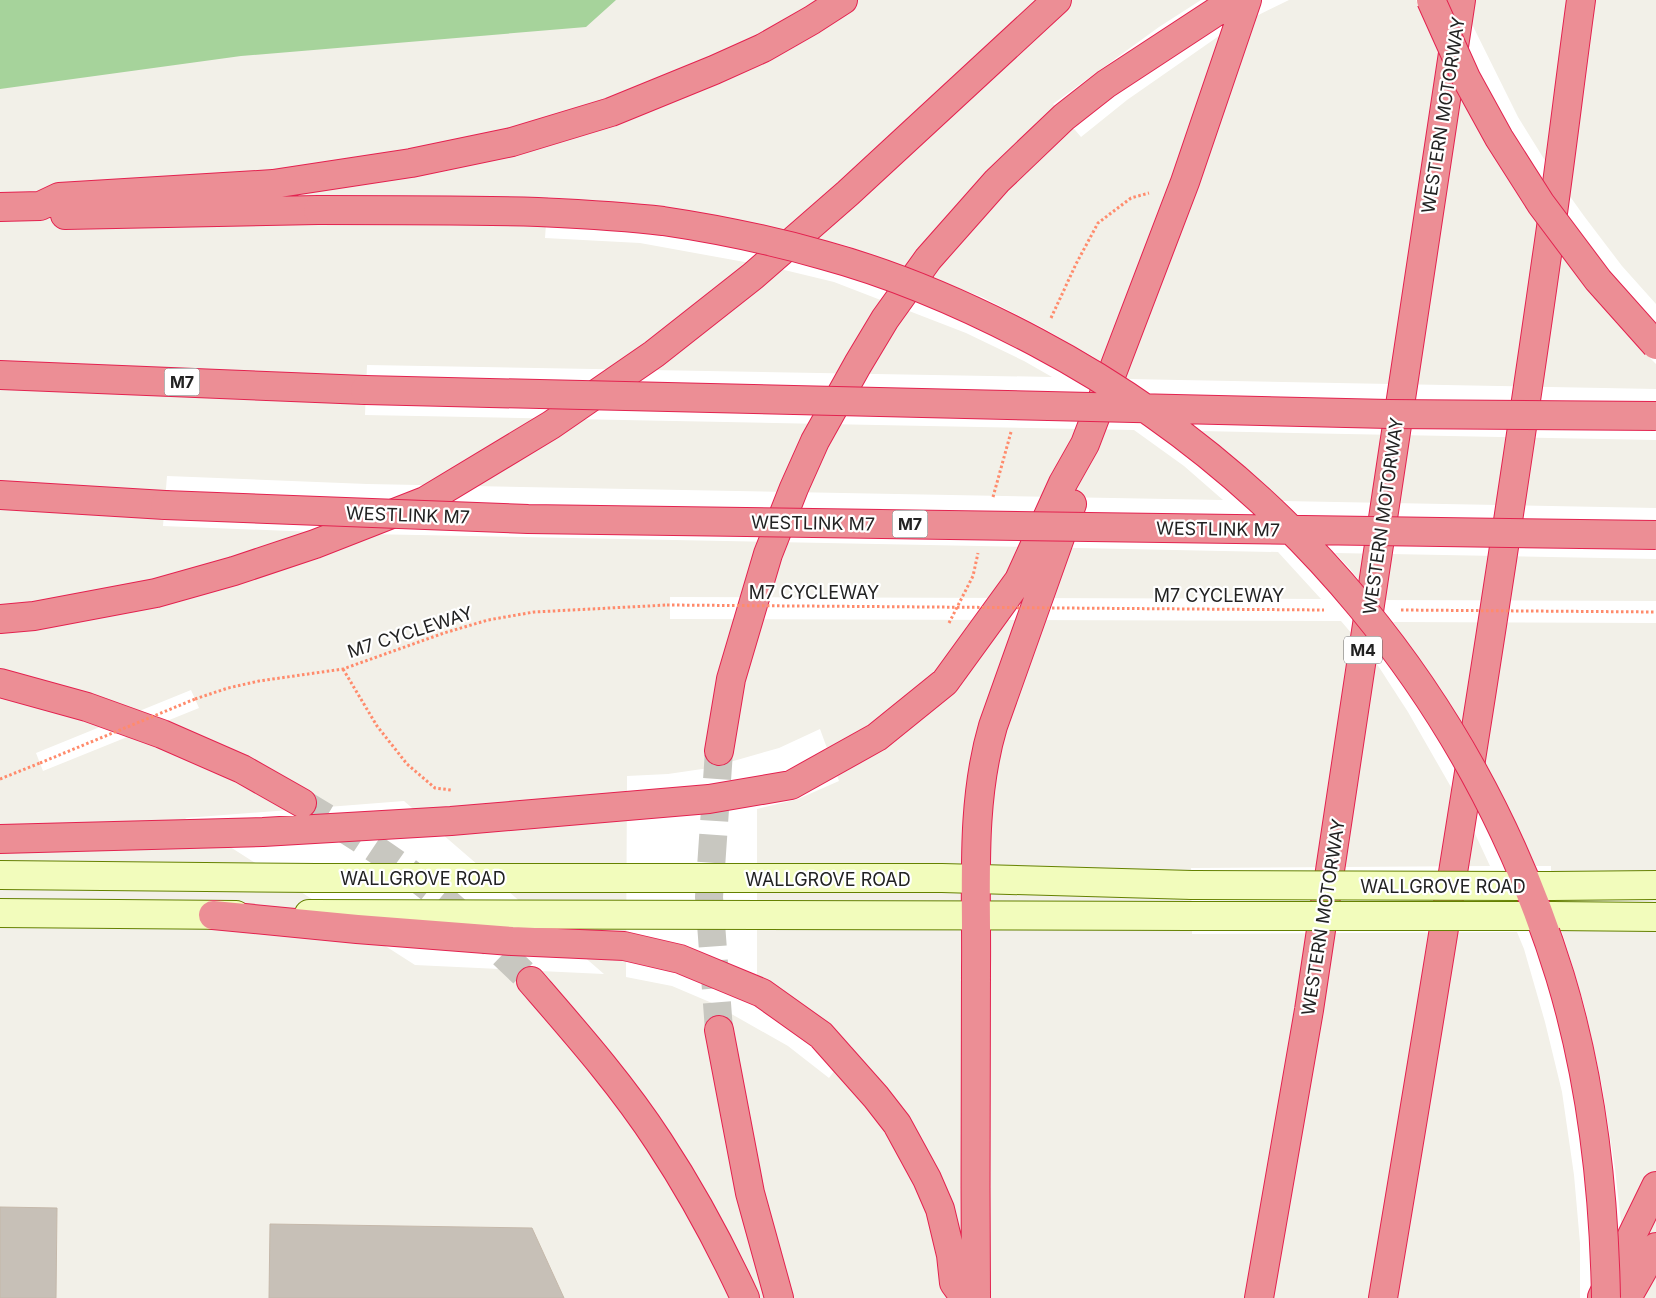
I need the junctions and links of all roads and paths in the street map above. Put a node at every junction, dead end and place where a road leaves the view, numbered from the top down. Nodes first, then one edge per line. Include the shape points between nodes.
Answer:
1 (843, 0) edge
2 (1057, 0) edge
3 (1234, 0) edge
4 (1247, 0) edge
5 (1430, 0) edge
6 (1461, 0) edge
7 (1581, 0) edge
8 (40, 206) junction
9 (0, 207) edge
10 (1656, 344) edge
11 (0, 375) edge
12 (1656, 416) edge
13 (1085, 444) junction
14 (0, 495) edge
15 (1656, 535) edge
16 (1326, 610) dead end
17 (1396, 610) dead end
18 (1656, 612) edge
19 (0, 619) edge
20 (343, 668) junction
21 (0, 683) edge
22 (719, 750) tunnel mouth
23 (0, 779) edge
24 (453, 790) dead end
25 (302, 803) tunnel mouth
26 (0, 839) edge
27 (0, 875) edge
28 (976, 879) junction
29 (1656, 886) edge
30 (0, 913) edge
31 (213, 915) junction
32 (976, 915) junction
33 (1656, 917) edge
34 (531, 981) tunnel mouth
35 (719, 1030) tunnel mouth
36 (1656, 1186) edge
37 (1656, 1247) edge
38 (745, 1298) edge
39 (779, 1298) edge
40 (965, 1298) edge
41 (976, 1298) edge
42 (1259, 1298) edge
43 (1382, 1298) edge
44 (1602, 1298) edge
45 (1606, 1298) edge
46 (1627, 1298) edge

1 - 8 highway via 763,48 714,70 611,112 512,142 412,163 273,184 59,197
2 - 19 highway via 753,276 654,354 551,425 432,496 315,544 234,572 156,593 34,616
3 - 22 highway via 1106,84 1064,117 997,181 928,259 885,319 820,432 768,554 731,680
4 - 13 highway via 1185,182
5 - 10 highway, bridge via 1466,78 1540,204 1598,280
6 - 42 highway, WESTERN MOTORWAY / M4 via 1309,1010
7 - 43 highway via 1545,270 1489,639 1425,1051
8 - 9 highway
8 - 45 highway, bridge via 61,215 318,210 586,214 734,233 826,256 915,285 990,318 1065,357 1163,420 1244,484 1343,584 1413,672 1466,759 1498,821 1525,877 1560,978 1586,1081 1603,1198
11 - 12 highway, M7, bridge via 365,390 1389,414
13 - 26 highway via 1063,483 1019,580 945,682 877,737 791,785 709,799 450,822 263,832
13 - 28 highway via 1078,488 985,752 977,819
14 - 15 highway, WESTLINK M7 / M7, bridge via 165,506 528,519
16 - 20 path, M7 CYCLEWAY, bridge via 668,605 534,612 488,620
17 - 18 path, bridge
20 - 23 path, M7 CYCLEWAY, bridge via 228,688
20 - 24 path via 377,726 407,764 435,788
21 - 25 highway via 87,707 162,734 242,770
27 - 28 main road, WALLGROVE ROAD
28 - 29 main road, WALLGROVE ROAD, bridge via 1192,885
28 - 32 highway
30 - 31 main road, WALLGROVE ROAD
31 - 32 main road, WALLGROVE ROAD
31 - 40 highway via 357,929 624,946 680,959 762,993 821,1035 897,1124 940,1209 954,1283
32 - 33 main road, WALLGROVE ROAD, bridge
32 - 41 highway
34 - 38 highway via 618,1085 658,1141 697,1202
35 - 39 highway via 750,1193
36 - 44 highway
37 - 46 highway

